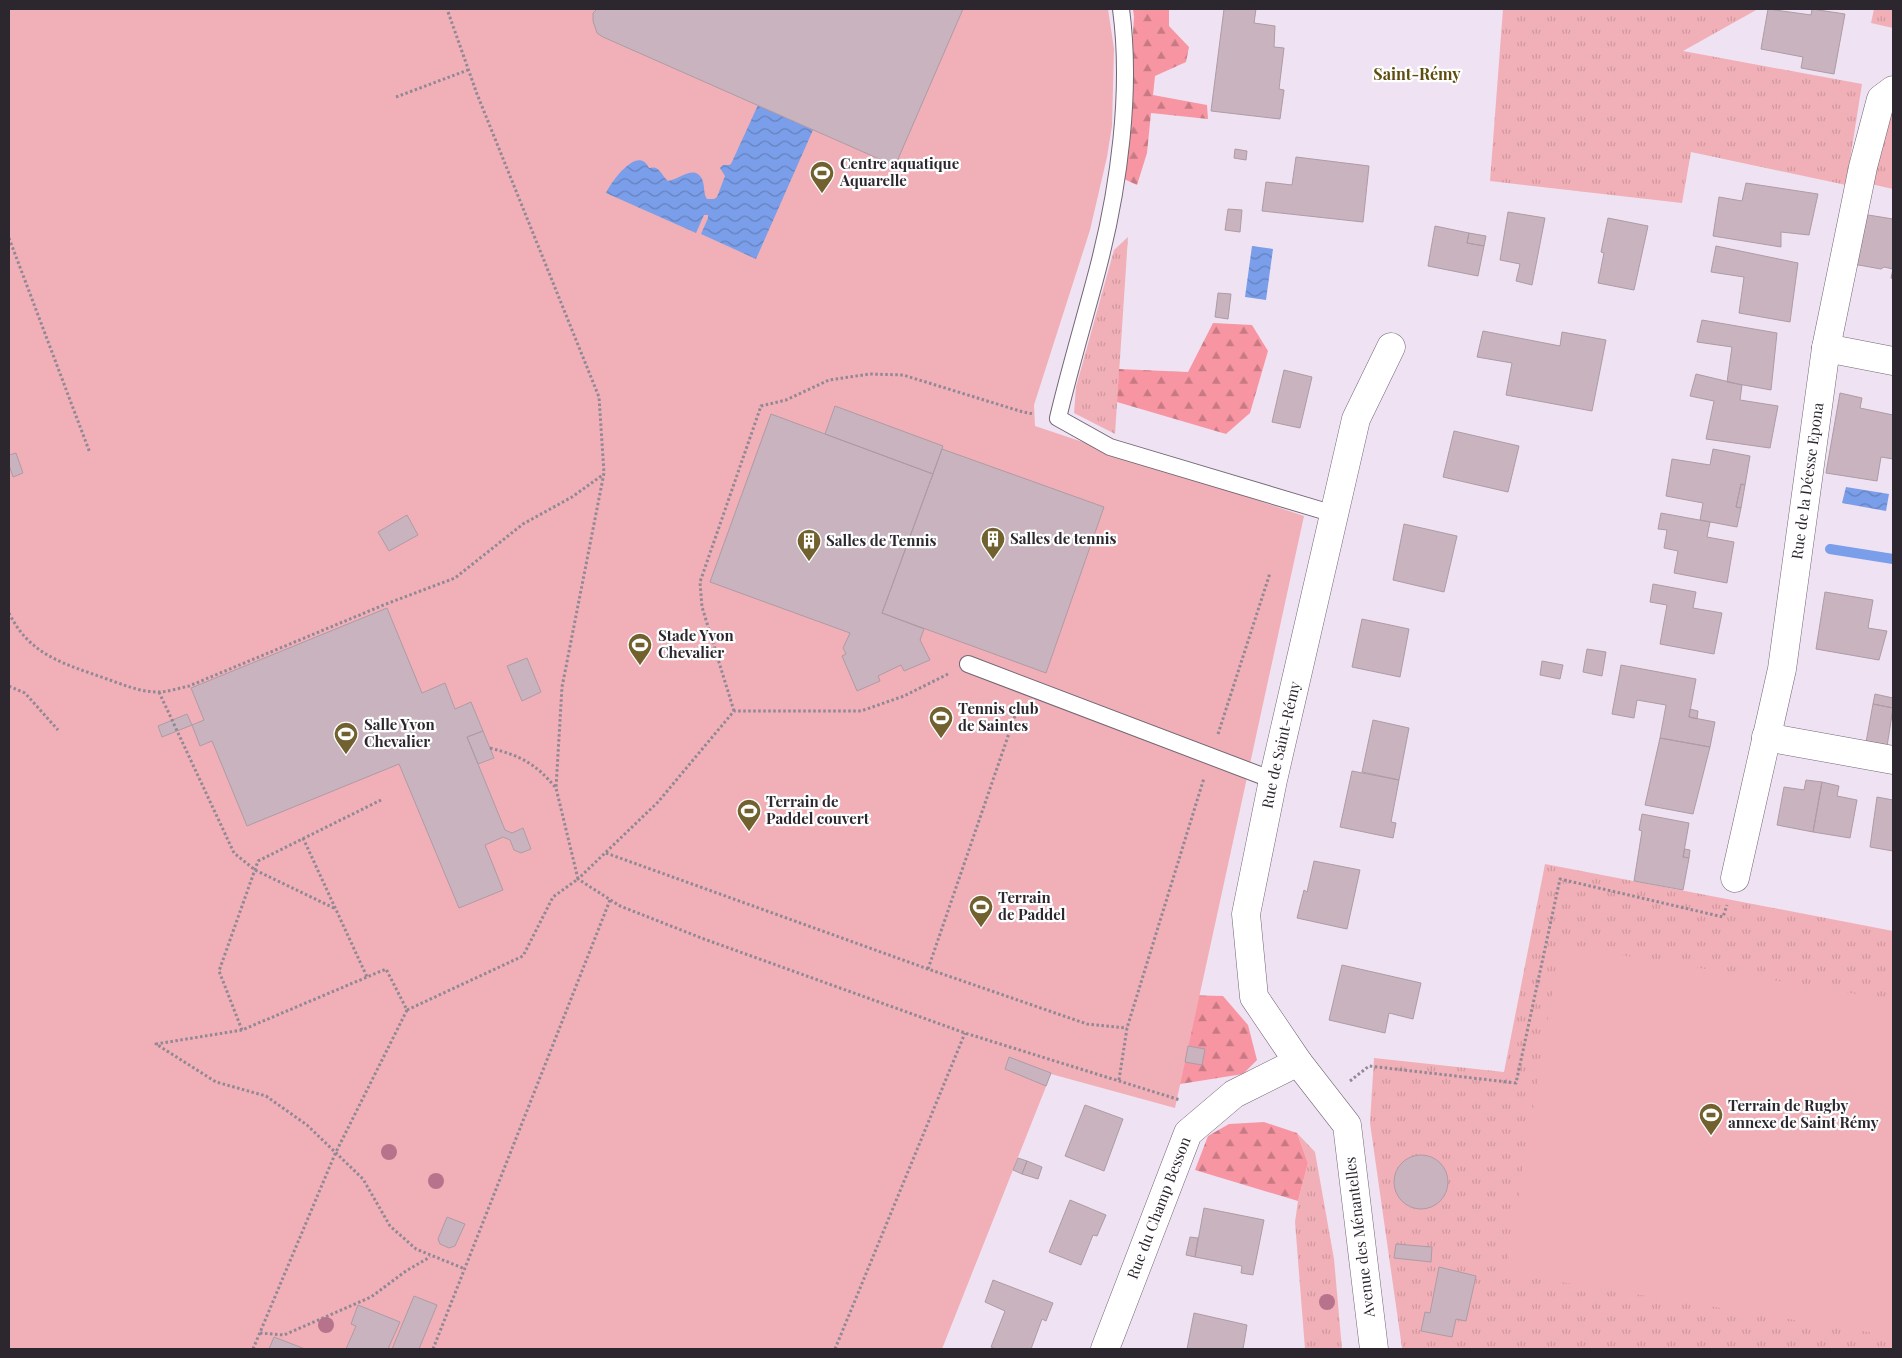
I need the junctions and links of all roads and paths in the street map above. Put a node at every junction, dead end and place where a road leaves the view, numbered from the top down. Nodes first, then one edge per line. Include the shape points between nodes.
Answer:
1 (447, 9) edge
2 (1121, 9) edge
3 (468, 70) junction
4 (1893, 90) edge
5 (396, 97) dead end
6 (9, 238) edge
7 (1390, 347) dead end
8 (1826, 348) junction
9 (1893, 360) edge
10 (1058, 418) junction
11 (90, 453) dead end
12 (604, 473) junction
13 (1334, 514) junction
14 (1270, 573) dead end
15 (9, 613) edge
16 (968, 664) joint
17 (1025, 685) junction
18 (9, 686) edge
19 (159, 692) junction
20 (734, 711) junction
21 (58, 730) dead end
22 (1766, 737) junction
23 (490, 748) dead end
24 (1210, 756) junction
25 (1893, 760) edge
26 (1273, 780) junction
27 (556, 788) junction
28 (381, 800) dead end
29 (303, 838) junction
30 (606, 853) junction
31 (255, 870) junction
32 (1734, 878) joint
33 (578, 879) junction
34 (610, 900) junction
35 (336, 909) junction
36 (928, 970) junction
37 (367, 977) junction
38 (407, 1010) junction
39 (1127, 1028) junction
40 (242, 1030) junction
41 (965, 1033) junction
42 (1298, 1062) junction
43 (1118, 1080) junction
44 (1327, 1100) junction
45 (1207, 1117) junction
46 (1347, 1125) joint
47 (335, 1154) junction
48 (430, 1256) junction
49 (465, 1269) junction
50 (260, 1333) junction
51 (253, 1349) edge
52 (433, 1349) edge
53 (835, 1349) edge
54 (1105, 1349) edge
55 (1374, 1349) edge

1 - 3 path
2 - 10 lane via 1125,97 1121,150 1099,266
3 - 5 path
3 - 12 path via 599,398
4 - 8 street, Rue de la Déesse Epona via 1881,99 1863,167
6 - 11 path
7 - 13 street, Rue de Saint-Rémy via 1356,419
8 - 9 street
8 - 22 street, Rue de la Déesse Epona via 1782,669
10 - 13 lane via 1110,447
10 - 20 path via 1023,412 903,375 870,374 829,380 786,400 761,406 700,582 702,607
12 - 19 path via 572,497 522,524 455,578 188,686
12 - 27 path via 562,687
13 - 26 street, Rue de Saint-Rémy
14 - 24 path
15 - 19 path via 31,644 54,660 138,690
16 - 17 lane
16 - 20 path via 904,696 861,711
17 - 24 lane
17 - 36 path
18 - 21 path via 25,693
19 - 31 path via 234,853
20 - 30 path via 658,802
22 - 25 street
22 - 32 street, Rue de la Déesse Epona
23 - 27 path via 522,758 541,770
24 - 26 lane
24 - 39 path
26 - 42 street, Rue de Saint-Rémy via 1246,914 1254,997
27 - 33 path
28 - 29 path
29 - 31 path via 258,861
29 - 35 path
30 - 33 path
30 - 36 path
31 - 35 path
31 - 40 path via 219,971
32 - 44 path via 1723,917 1560,879 1516,1083 1369,1066
33 - 34 path
33 - 38 path via 553,897 522,956
34 - 41 path via 704,939
34 - 49 path
35 - 37 path
36 - 39 path via 1087,1024
37 - 38 path via 386,969
37 - 40 path
38 - 47 path
39 - 43 path
40 - 47 path via 156,1044 216,1082 266,1096 307,1125
41 - 43 path
41 - 53 path
42 - 44 street, Rue de Saint-Rémy
42 - 45 street, Rue du Champ Besson via 1234,1094
43 - 45 path via 1176,1097
44 - 46 street, Rue de Saint-Rémy
45 - 54 street, Rue du Champ Besson via 1188,1133
46 - 55 street, Avenue des Ménantelles
47 - 48 path via 363,1179 390,1226 416,1249
47 - 50 path
48 - 49 path
48 - 50 path via 371,1296 284,1335
49 - 52 path
50 - 51 path

